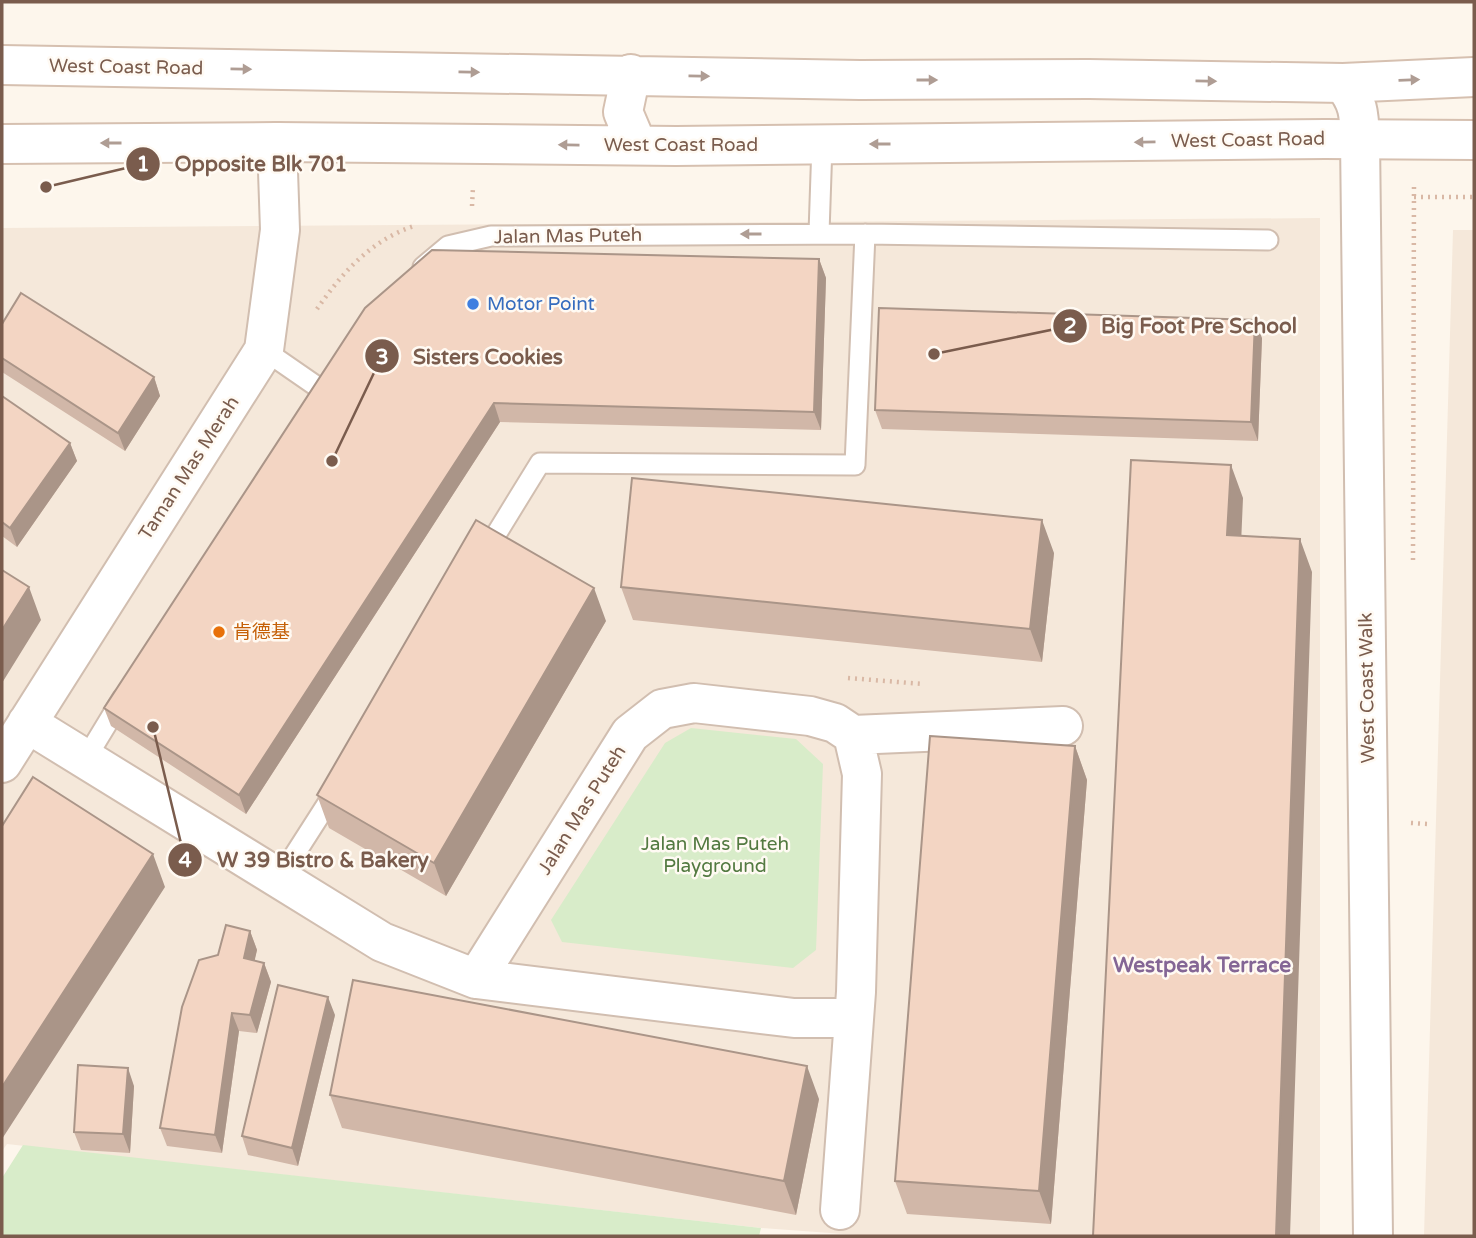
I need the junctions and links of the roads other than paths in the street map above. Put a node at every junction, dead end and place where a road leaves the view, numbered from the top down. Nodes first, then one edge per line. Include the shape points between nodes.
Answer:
1 (2, 65) edge
2 (631, 74) junction
3 (1474, 77) edge
4 (1343, 83) junction
5 (1360, 139) junction
6 (1474, 140) edge
7 (277, 142) junction
8 (2, 144) edge
9 (822, 144) junction
10 (637, 145) junction
11 (819, 233) junction
12 (865, 234) junction
13 (1268, 240) dead end
14 (406, 281) edge
15 (264, 350) junction
16 (332, 367) edge
17 (474, 569) edge
18 (132, 683) edge
19 (27, 723) junction
20 (1063, 726) dead end
21 (853, 735) junction
22 (85, 760) junction
23 (2, 763) edge
24 (348, 770) edge
25 (279, 879) junction
26 (476, 979) junction
27 (854, 1018) junction
28 (840, 1210) dead end
29 (1373, 1236) edge

1 -> 2 street, West Coast Road
2 -> 4 street, West Coast Road
2 - 10 street via 623,112
4 -> 3 street, West Coast Road
4 - 5 street via 1355,97
5 - 6 street, West Coast Road
5 -> 9 street, West Coast Road
5 - 29 street, West Coast Walk
7 -> 8 street, West Coast Road
10 -> 7 street, West Coast Road
7 - 15 street, Taman Mas Merah via 279,230
9 - 10 street, West Coast Road
9 - 11 lane
11 - 12 lane, Jalan Mas Puteh
11 -> 14 lane, Jalan Mas Puteh via 491,236 448,246
12 - 13 lane, Jalan Mas Puteh
12 - 17 lane via 855,465 540,463
15 - 16 lane via 316,393
15 - 19 street, Taman Mas Merah
18 - 22 lane
19 - 22 street
19 - 23 street, Taman Mas Merah
20 - 21 street, Jalan Mas Puteh
21 - 26 street, Jalan Mas Puteh via 835,723 810,716 694,703 662,709 630,734
21 - 27 street via 862,774
22 - 25 street
24 - 25 lane
25 - 26 street via 382,942
26 - 27 street via 794,1018
27 - 28 street

